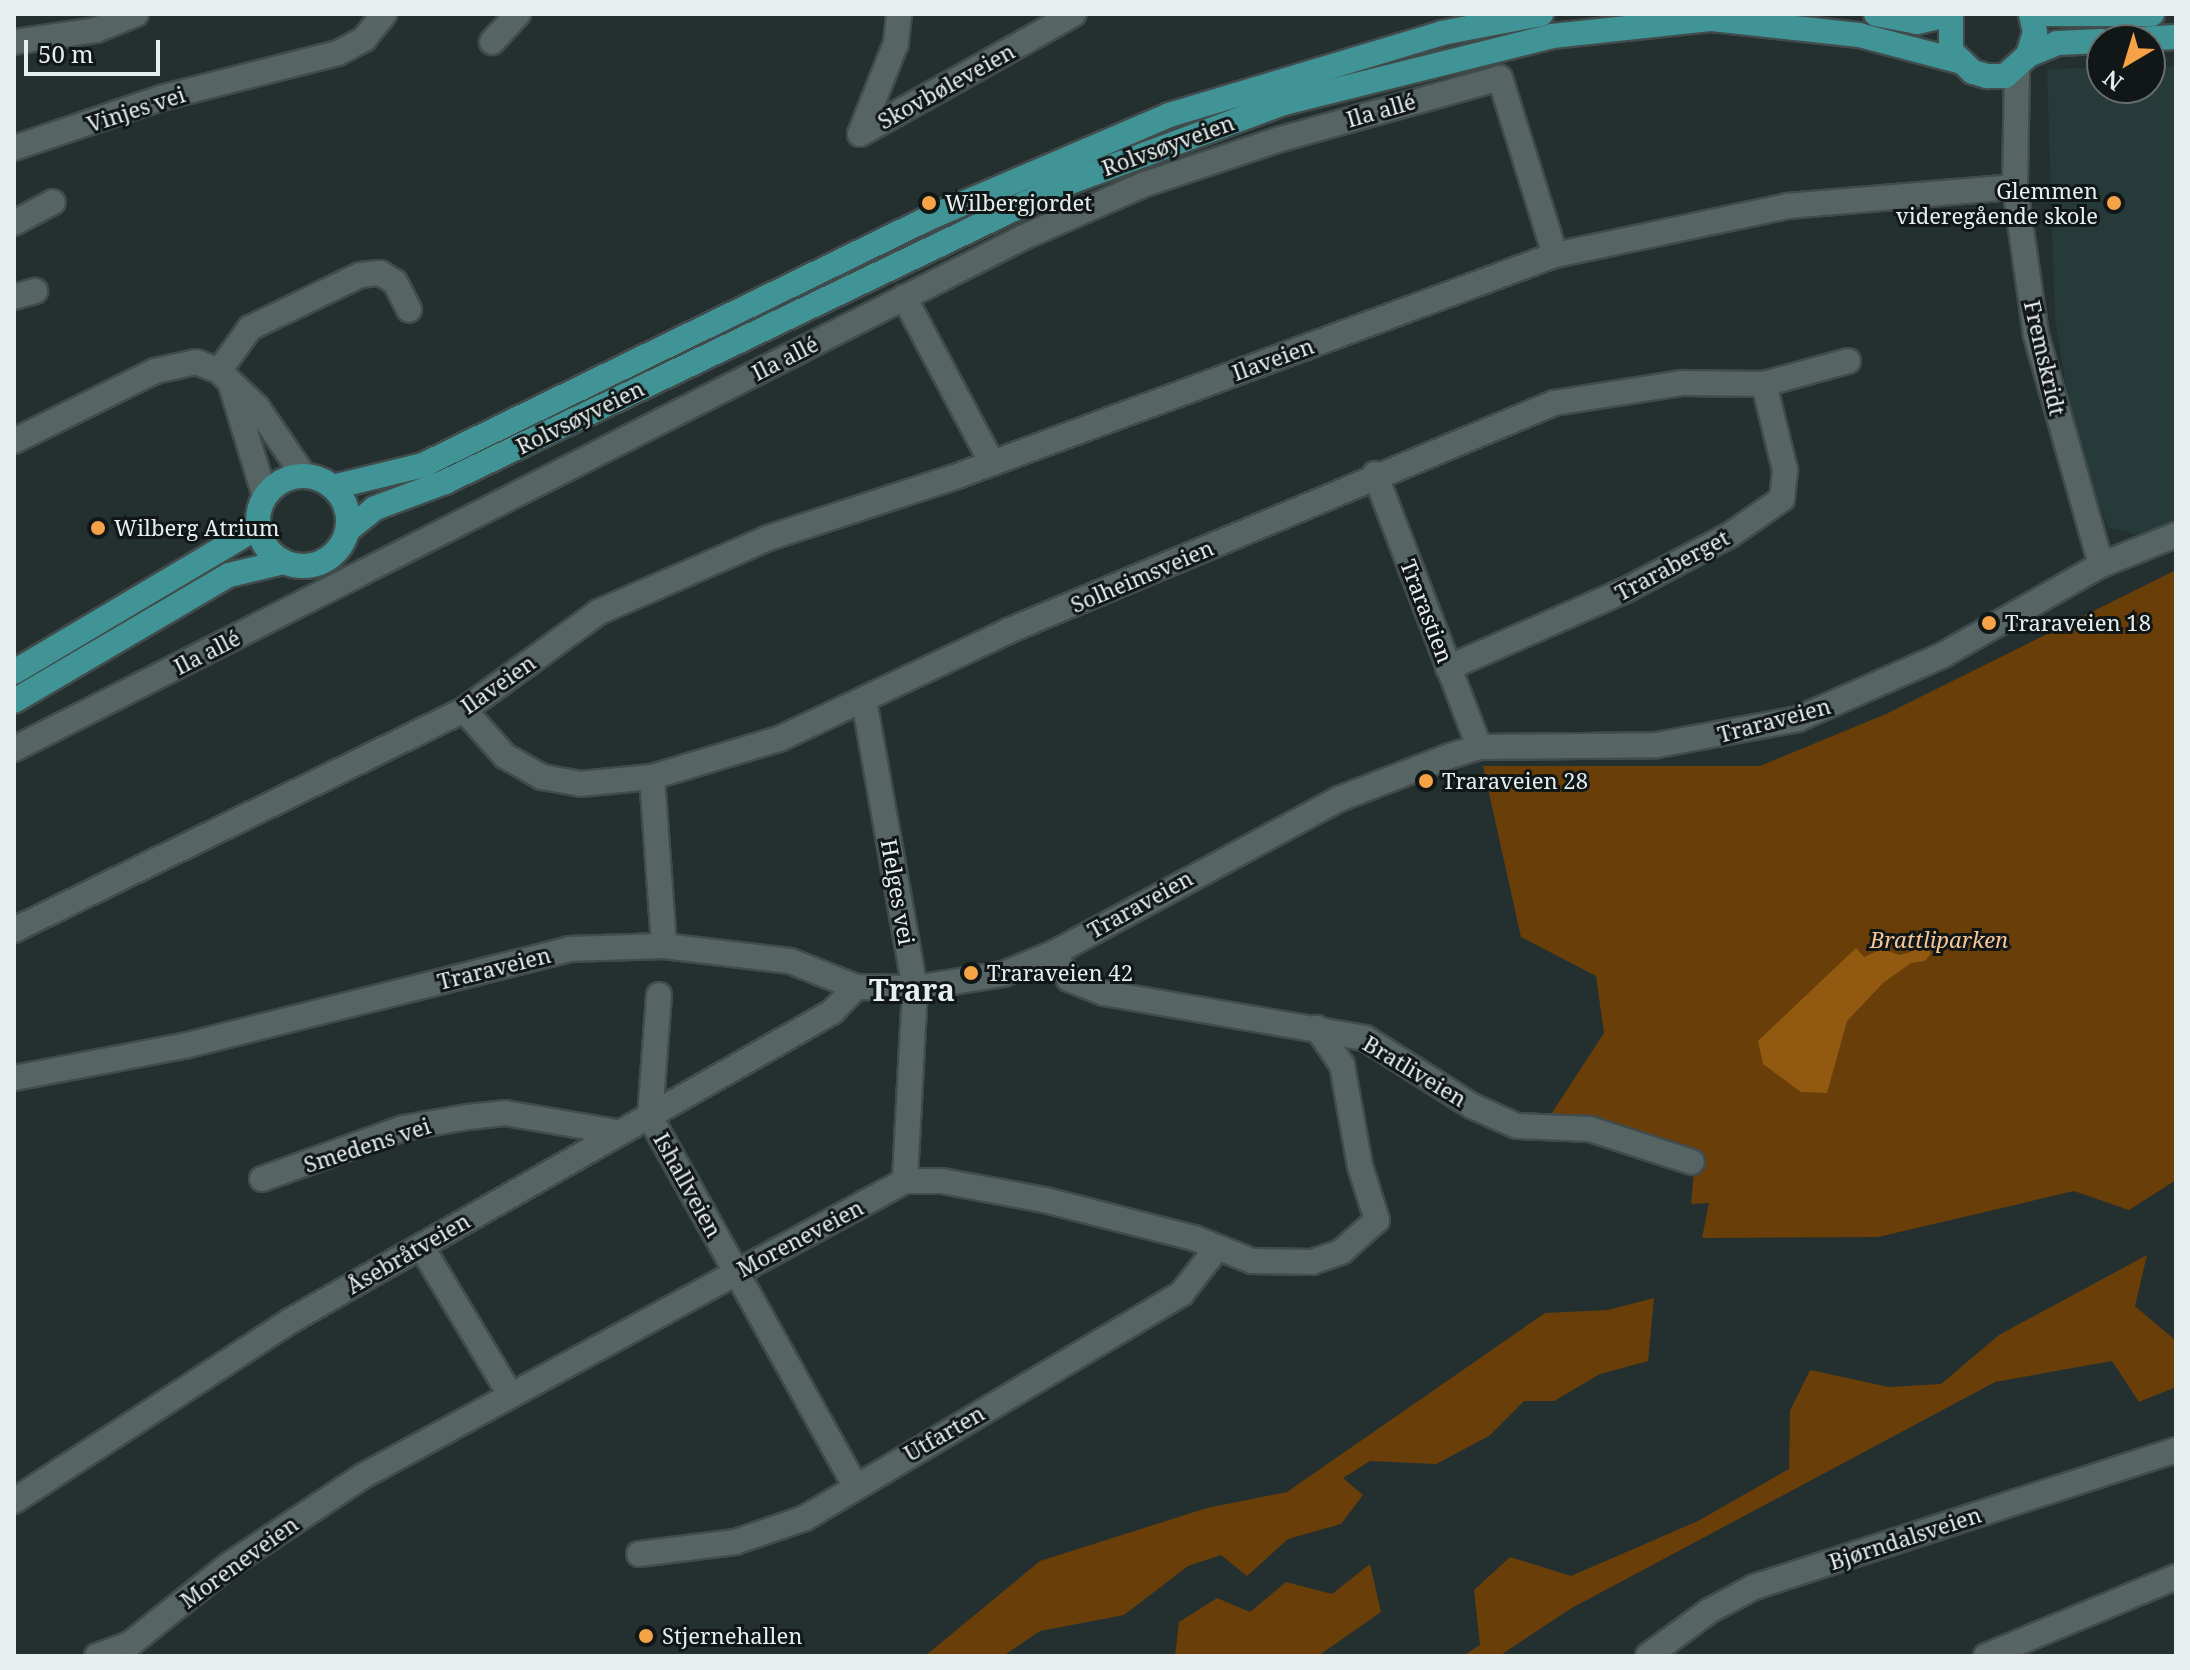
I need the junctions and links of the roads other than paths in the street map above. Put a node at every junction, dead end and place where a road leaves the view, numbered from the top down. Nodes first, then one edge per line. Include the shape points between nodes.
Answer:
1 (136, 14) edge
2 (384, 14) edge
3 (518, 14) edge
4 (899, 14) edge
5 (1074, 14) edge
6 (1541, 14) edge
7 (1876, 14) edge
8 (1951, 14) edge
9 (2031, 14) edge
10 (2046, 14) edge
11 (2152, 14) edge
12 (14, 42) edge
13 (492, 42) dead end
14 (2086, 42) edge
15 (1958, 61) junction
16 (2023, 62) junction
17 (1987, 76) junction
18 (2015, 147) junction
19 (14, 148) edge
20 (2015, 187) junction
21 (53, 202) dead end
22 (14, 223) edge
23 (1555, 255) junction
24 (904, 297) junction
25 (409, 310) dead end
26 (1848, 361) dead end
27 (225, 378) junction
28 (1764, 384) junction
29 (14, 441) edge
30 (991, 461) junction
31 (1375, 474) junction
32 (304, 476) junction
33 (333, 487) junction
34 (265, 496) junction
35 (258, 527) junction
36 (348, 530) junction
37 (2176, 535) edge
38 (284, 562) junction
39 (2101, 565) junction
40 (1448, 668) junction
41 (14, 672) edge
42 (864, 700) junction
43 (14, 701) edge
44 (464, 710) junction
45 (1479, 747) junction
46 (14, 749) edge
47 (652, 777) junction
48 (14, 930) edge
49 (664, 946) junction
50 (1054, 953) junction
51 (825, 975) junction
52 (856, 987) junction
53 (915, 988) junction
54 (659, 995) dead end
55 (812, 1023) junction
56 (1317, 1028) junction
57 (14, 1078) edge
58 (650, 1117) junction
59 (616, 1132) junction
60 (1692, 1162) dead end
61 (262, 1179) dead end
62 (905, 1181) junction
63 (421, 1246) junction
64 (1217, 1248) junction
65 (736, 1273) junction
66 (510, 1394) junction
67 (2176, 1450) edge
68 (855, 1486) junction
69 (14, 1501) edge
70 (639, 1554) dead end
71 (2176, 1577) edge
72 (97, 1656) edge
73 (1648, 1656) edge
74 (1986, 1656) edge

1 - 12 street via 96,30
2 - 19 street, Vinjes vei via 364,39 338,53 161,98
3 - 13 street
4 - 5 street, Skovbøleveien via 896,43 860,134
6 - 33 main road, Rolvsøyveien via 1442,33 1169,115 929,218 423,465
7 - 8 main road via 1917,22
8 - 15 main road via 1947,36
9 - 16 main road via 2035,32
10 - 11 main road
14 - 16 main road via 2057,43
15 - 17 main road, Rolvsøyveien
15 - 36 main road, Rolvsøyveien via 1859,35 1712,19 1552,36 1284,103 1041,195 445,482 375,508
16 - 17 main road
16 - 18 street, Fremskridt
17 - 18 street, Fremskridt via 1999,89 2008,137
18 - 20 street, Fremskridt
20 - 23 street, Ilaveien via 1787,206
20 - 39 street, Fremskridt via 2036,335
21 - 22 street
23 - 24 street, Ila allé via 1500,78 1291,136 1145,184
23 - 30 street, Ilaveien
24 - 30 street
24 - 46 street, Ila allé
25 - 27 street via 395,282 380,273 360,275 250,328
26 - 28 street, Solheimsveien
27 - 29 street via 196,362 171,365
27 - 32 street via 257,407
27 - 34 street
28 - 31 street, Solheimsveien via 1682,383 1554,403
28 - 40 street, Traraberget via 1785,470 1782,499 1730,535 1626,590
30 - 44 street, Ilaveien via 768,538 599,612
31 - 40 street, Trarastien
31 - 42 street, Solheimsveien via 1008,631
32 - 33 main road
32 - 34 main road via 282,481
33 - 36 main road via 346,507
34 - 35 main road
35 - 38 main road via 266,548
35 - 41 main road
36 - 38 main road via 330,557 308,565
37 - 39 street, Traraveien
38 - 43 main road via 229,575
39 - 45 street, Traraveien via 1943,655 1798,719 1657,745
40 - 45 street, Trarastien
42 - 47 street, Solheimsveien via 779,739
42 - 53 street, Helges vei
44 - 47 street, Solheimsveien via 505,756 542,777 580,784
44 - 48 street, Ilaveien
45 - 50 street, Traraveien via 1339,799 1145,899
47 - 49 street
49 - 51 street, Traraveien via 790,961
49 - 57 street, Traraveien via 569,949 184,1046
50 - 53 street, Traraveien via 1003,974
50 - 56 street, Bratliveien via 1069,979 1104,993
51 - 52 street, Traraveien
51 - 55 street
52 - 53 street, Traraveien
52 - 55 street, Åsebråtveien
53 - 62 street, Helges vei
54 - 58 street, Ishallveien
55 - 58 street, Åsebråtveien
56 - 60 street, Bratliveien via 1365,1038 1472,1106 1517,1126 1590,1129
56 - 64 street via 1342,1065 1360,1166 1377,1220 1357,1242 1312,1262 1252,1261
58 - 59 street, Åsebråtveien
58 - 65 street, Ishallveien
59 - 61 street, Smedens vei via 505,1113 468,1117 404,1128
59 - 63 street, Åsebråtveien
62 - 64 street via 1013,1193
62 - 65 street, Moreneveien
63 - 66 street
63 - 69 street, Åsebråtveien via 155,1406
64 - 68 street, Utfarten via 1182,1293
65 - 66 street, Moreneveien
65 - 68 street, Ishallveien
66 - 72 street, Moreneveien via 363,1476 229,1565 130,1644
67 - 73 street, Bjørndalsveien via 1754,1587 1709,1611
68 - 70 street, Utfarten via 777,1531
71 - 74 street

